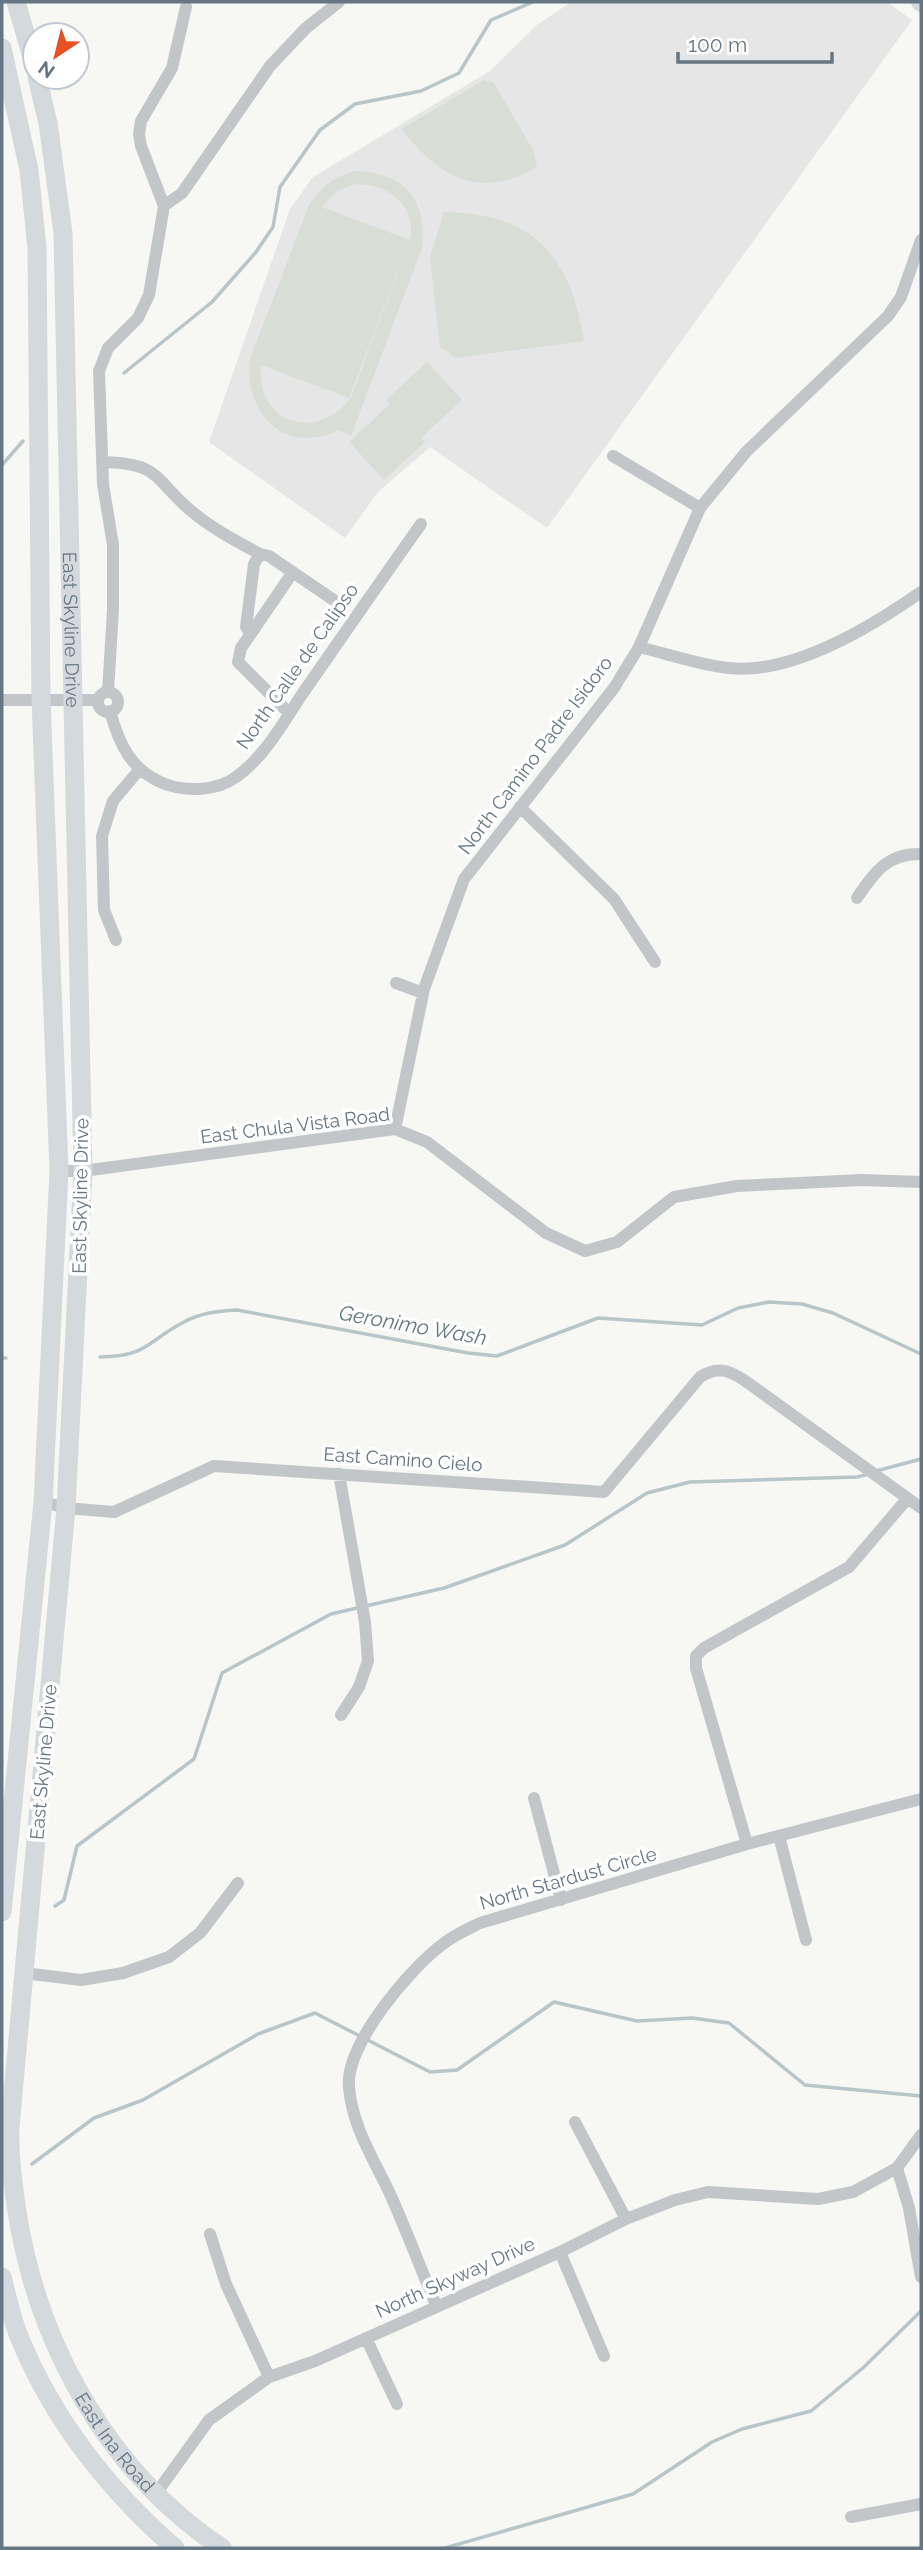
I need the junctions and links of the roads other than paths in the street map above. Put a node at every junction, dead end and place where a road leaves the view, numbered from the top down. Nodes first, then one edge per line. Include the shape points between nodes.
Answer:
1 (16, 2) edge
2 (348, 2) edge
3 (336, 3) edge
4 (186, 7) dead end
5 (22, 21) edge
6 (2, 48) edge
7 (40, 91) edge
8 (164, 206) junction
9 (921, 240) edge
10 (613, 456) dead end
11 (102, 461) junction
12 (700, 508) junction
13 (421, 524) dead end
14 (260, 554) junction
15 (293, 572) junction
16 (921, 592) edge
17 (341, 606) dead end
18 (251, 634) junction
19 (639, 647) junction
20 (108, 692) junction
21 (2, 699) edge
22 (41, 700) junction
23 (98, 700) junction
24 (73, 701) junction
25 (110, 711) junction
26 (289, 713) junction
27 (139, 770) junction
28 (520, 807) junction
29 (921, 854) edge
30 (857, 898) dead end
31 (116, 940) dead end
32 (654, 962) dead end
33 (396, 983) dead end
34 (423, 993) junction
35 (395, 1129) junction
36 (60, 1171) junction
37 (83, 1171) junction
38 (921, 1182) edge
39 (339, 1474) junction
40 (908, 1499) junction
41 (43, 1502) junction
42 (66, 1508) junction
43 (921, 1508) edge
44 (341, 1715) dead end
45 (534, 1798) dead end
46 (921, 1800) edge
47 (779, 1836) junction
48 (747, 1844) junction
49 (238, 1883) dead end
50 (561, 1900) junction
51 (2, 1912) edge
52 (806, 1940) dead end
53 (24, 1973) junction
54 (575, 2122) dead end
55 (6, 2127) edge
56 (921, 2135) edge
57 (897, 2168) junction
58 (626, 2218) junction
59 (210, 2234) dead end
60 (560, 2252) junction
61 (2, 2277) edge
62 (921, 2277) edge
63 (436, 2305) junction
64 (40, 2312) joint
65 (366, 2338) junction
66 (604, 2356) dead end
67 (269, 2377) junction
68 (397, 2404) dead end
69 (155, 2495) junction
70 (921, 2504) edge
71 (851, 2517) dead end
72 (175, 2548) edge
73 (222, 2548) edge

1 - 5 main road
2 - 3 street
3 - 8 street via 270,66 182,193
4 - 8 street via 172,68 141,121 139,134
6 - 22 main road, East Skyline Drive via 30,170 37,248
7 - 24 main road, East Skyline Drive via 63,233
8 - 11 street via 149,295 138,318 108,348 99,371
9 - 12 street, North Camino Padre Isidoro via 901,297 888,316 746,452
10 - 12 street
11 - 14 street via 150,470 206,523
11 - 20 street via 113,545
12 - 19 street, North Camino Padre Isidoro
13 - 26 street, North Calle de Calipso
14 - 15 street
14 - 18 street via 254,564 246,628
15 - 17 street
15 - 18 street
16 - 19 street via 878,622 823,649 764,666 726,668
18 - 26 street via 238,662
19 - 28 street, North Camino Padre Isidoro via 614,688
20 - 23 street
20 - 25 street via 118,699
21 - 22 street
22 - 24 street
22 - 36 main road, East Skyline Drive
23 - 24 street
23 - 25 street via 101,709
24 - 37 main road, East Skyline Drive
25 - 27 street via 125,753
26 - 27 street, North Calle de Calipso via 250,766 221,785 200,789 171,786
27 - 31 street via 113,801 102,836 104,909
28 - 32 street via 614,899
28 - 34 street, North Camino Padre Isidoro via 464,879
29 - 30 street via 886,861
33 - 34 street
34 - 35 street, North Camino Padre Isidoro
35 - 37 street, East Chula Vista Road
35 - 38 street, East Chula Vista Road via 427,1142 546,1233 585,1251 617,1242 674,1197 737,1186
36 - 37 street, East Chula Vista Road
36 - 41 main road, East Skyline Drive
37 - 42 main road, East Skyline Drive
39 - 40 street, East Camino Cielo via 604,1492 701,1377 715,1369 744,1380
39 - 42 street, East Camino Cielo via 214,1466 114,1513
39 - 44 street via 368,1661 359,1687
40 - 43 street
40 - 48 street via 849,1567 696,1656
41 - 42 street, East Camino Cielo
41 - 51 main road, East Skyline Drive
42 - 53 main road, East Skyline Drive
45 - 50 street
46 - 47 street, North Stardust Circle
47 - 48 street, North Stardust Circle
47 - 52 street
48 - 50 street, North Stardust Circle
49 - 53 street via 200,1933 169,1957 123,1973 81,1980
50 - 63 street, North Stardust Circle via 480,1923 444,1943 379,2014 357,2046 348,2087 360,2134
53 - 55 main road, East Skyline Drive
54 - 58 street
55 - 64 main road, East Skyline Drive via 23,2247
56 - 57 street, North Skyway Drive
57 - 58 street, North Skyway Drive via 853,2192 818,2199 708,2192
57 - 62 street
58 - 60 street, North Skyway Drive
59 - 67 street via 226,2284
60 - 63 street, North Skyway Drive
60 - 66 street, North Skyway Drive
61 - 72 main road, East Ina Road via 17,2332 41,2385 132,2511
63 - 65 street, North Skyway Drive
64 - 69 main road, East Ina Road via 83,2401
65 - 67 street, North Skyway Drive
65 - 68 street, North Skyway Drive
67 - 69 street, North Skyway Drive via 209,2420
69 - 73 main road, East Ina Road
70 - 71 street

